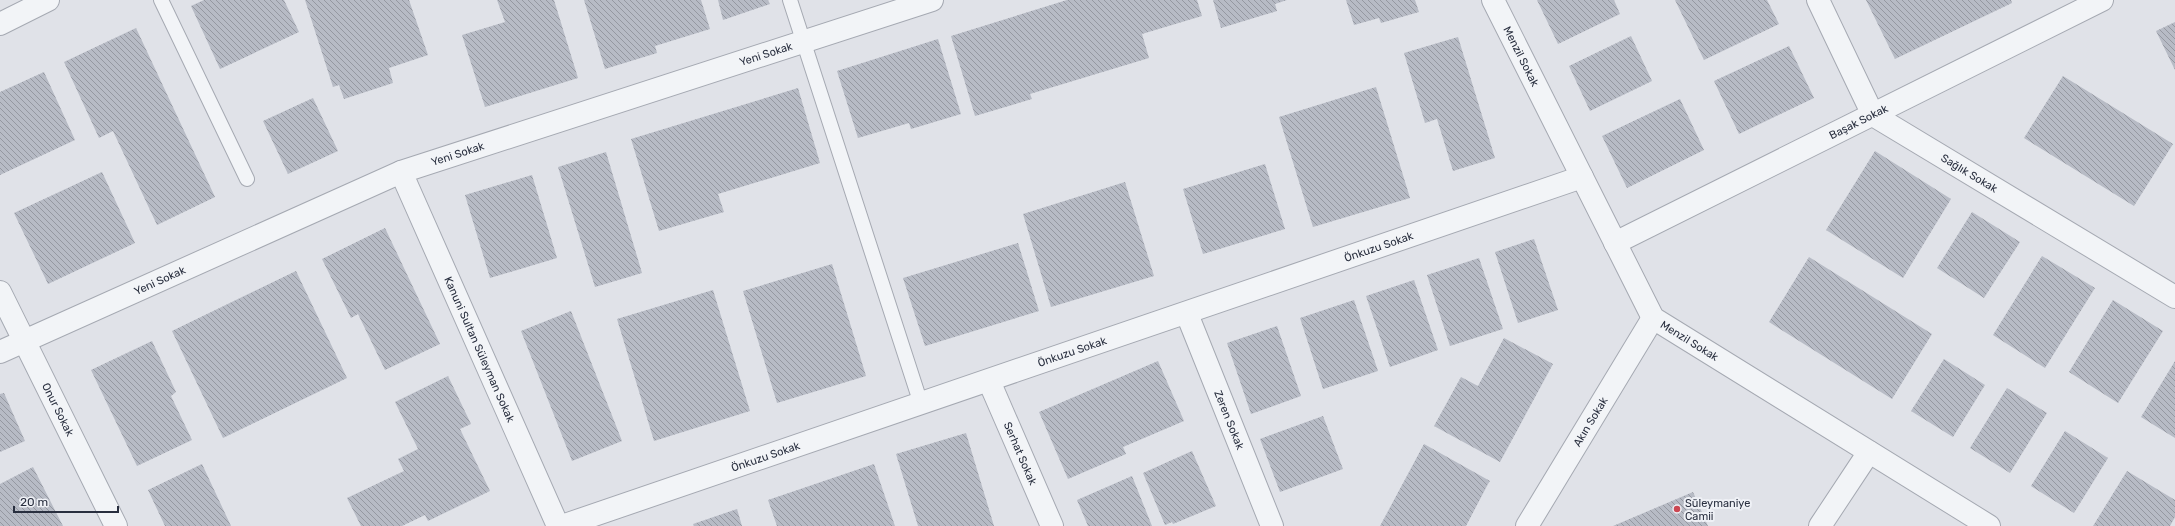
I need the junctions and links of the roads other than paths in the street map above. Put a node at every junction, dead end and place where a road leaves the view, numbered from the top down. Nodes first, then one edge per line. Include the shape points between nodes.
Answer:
1 (48, 0) edge
2 (161, 0) edge
3 (790, 0) edge
4 (932, 0) edge
5 (1493, 0) edge
6 (1818, 0) edge
7 (2102, 0) edge
8 (0, 24) edge
9 (804, 42) junction
10 (1873, 115) junction
11 (401, 172) junction
12 (1582, 177) junction
13 (247, 179) dead end
14 (1615, 243) junction
15 (0, 292) edge
16 (2175, 296) edge
17 (1187, 314) junction
18 (1652, 318) junction
19 (24, 341) junction
20 (0, 352) edge
21 (988, 381) junction
22 (921, 404) junction
23 (1869, 452) junction
24 (116, 526) edge
25 (558, 526) edge
26 (562, 526) edge
27 (1052, 526) edge
28 (1272, 526) edge
29 (1528, 526) edge
30 (1820, 526) edge
31 (1989, 526) edge

1 - 8 street
2 - 13 lane
3 - 9 lane
4 - 9 street, Yeni Sokak
5 - 12 street, Menzil Sokak
6 - 10 street
7 - 10 street, Başak Sokak
9 - 11 street, Yeni Sokak
9 - 22 lane
10 - 14 street, Başak Sokak
10 - 16 street, Sağlık Sokak
11 - 19 street, Yeni Sokak
11 - 25 street, Kanuni Sultan Süleyman Sokak
12 - 14 street, Menzil Sokak
12 - 17 street, Önkuzu Sokak
14 - 18 street, Menzil Sokak
15 - 19 street, Onur Sokak
17 - 21 street, Önkuzu Sokak
17 - 28 street, Zeren Sokak
18 - 23 street, Menzil Sokak
18 - 29 street, Akın Sokak
19 - 20 street, Yeni Sokak
19 - 24 street, Onur Sokak
21 - 22 street, Önkuzu Sokak
21 - 27 street, Serhat Sokak
22 - 26 street, Önkuzu Sokak
23 - 30 street
23 - 31 street, Menzil Sokak

